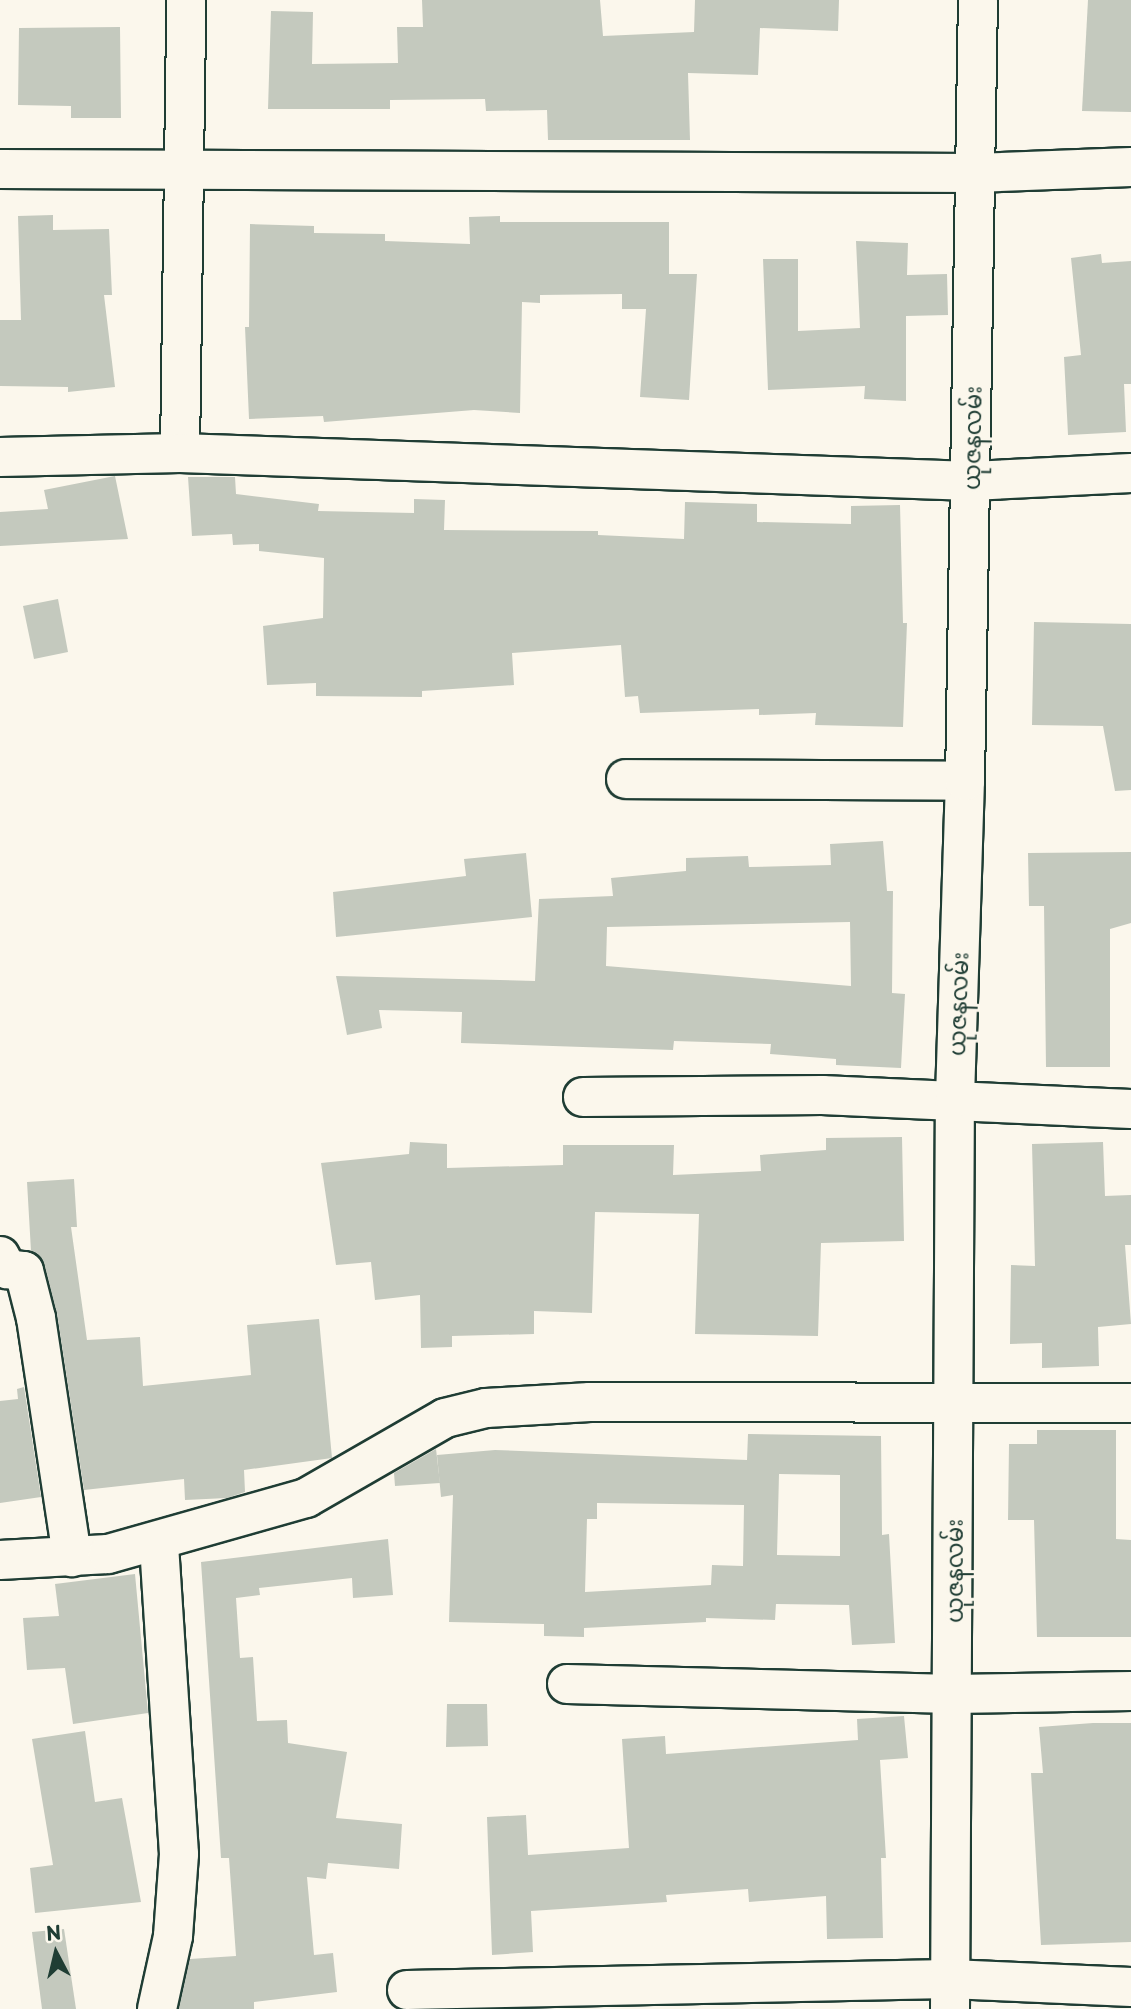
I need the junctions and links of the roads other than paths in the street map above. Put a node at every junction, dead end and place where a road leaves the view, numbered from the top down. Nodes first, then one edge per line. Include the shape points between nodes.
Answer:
1 (186, 0) edge
2 (978, 0) edge
3 (1131, 167) edge
4 (0, 169) edge
5 (184, 170) junction
6 (975, 173) junction
7 (180, 453) junction
8 (0, 457) edge
9 (1131, 473) edge
10 (972, 481) junction
11 (626, 779) dead end
12 (965, 781) junction
13 (583, 1097) dead end
14 (955, 1098) junction
15 (1131, 1109) edge
16 (0, 1256) edge
17 (955, 1403) junction
18 (1131, 1403) edge
19 (159, 1543) junction
20 (72, 1557) junction
21 (0, 1560) edge
22 (567, 1684) dead end
23 (1131, 1690) edge
24 (953, 1694) junction
25 (1131, 1987) edge
26 (407, 1990) dead end
27 (950, 1994) edge
28 (157, 2009) edge

1 - 5 street
2 - 6 street, ယုဇနလမ်း
3 - 6 street
4 - 5 street
5 - 6 street
5 - 7 street
6 - 10 street, ယုဇနလမ်း
7 - 8 street
7 - 10 street
9 - 10 street
10 - 12 street, ယုဇနလမ်း
11 - 12 street
12 - 14 street, ယုဇနလမ်း
13 - 14 street
14 - 15 street
14 - 17 street, ယုဇနလမ်း
16 - 20 street via 7,1269 24,1271 36,1318
17 - 18 street
17 - 19 street via 590,1402 486,1408 445,1418 306,1498
17 - 24 street, ယုဇနလမ်း
19 - 20 street
19 - 28 street via 179,1854 173,1936
20 - 21 street
22 - 24 street
23 - 24 street
24 - 27 street, ယုဇနလမ်း
25 - 27 street
26 - 27 street

